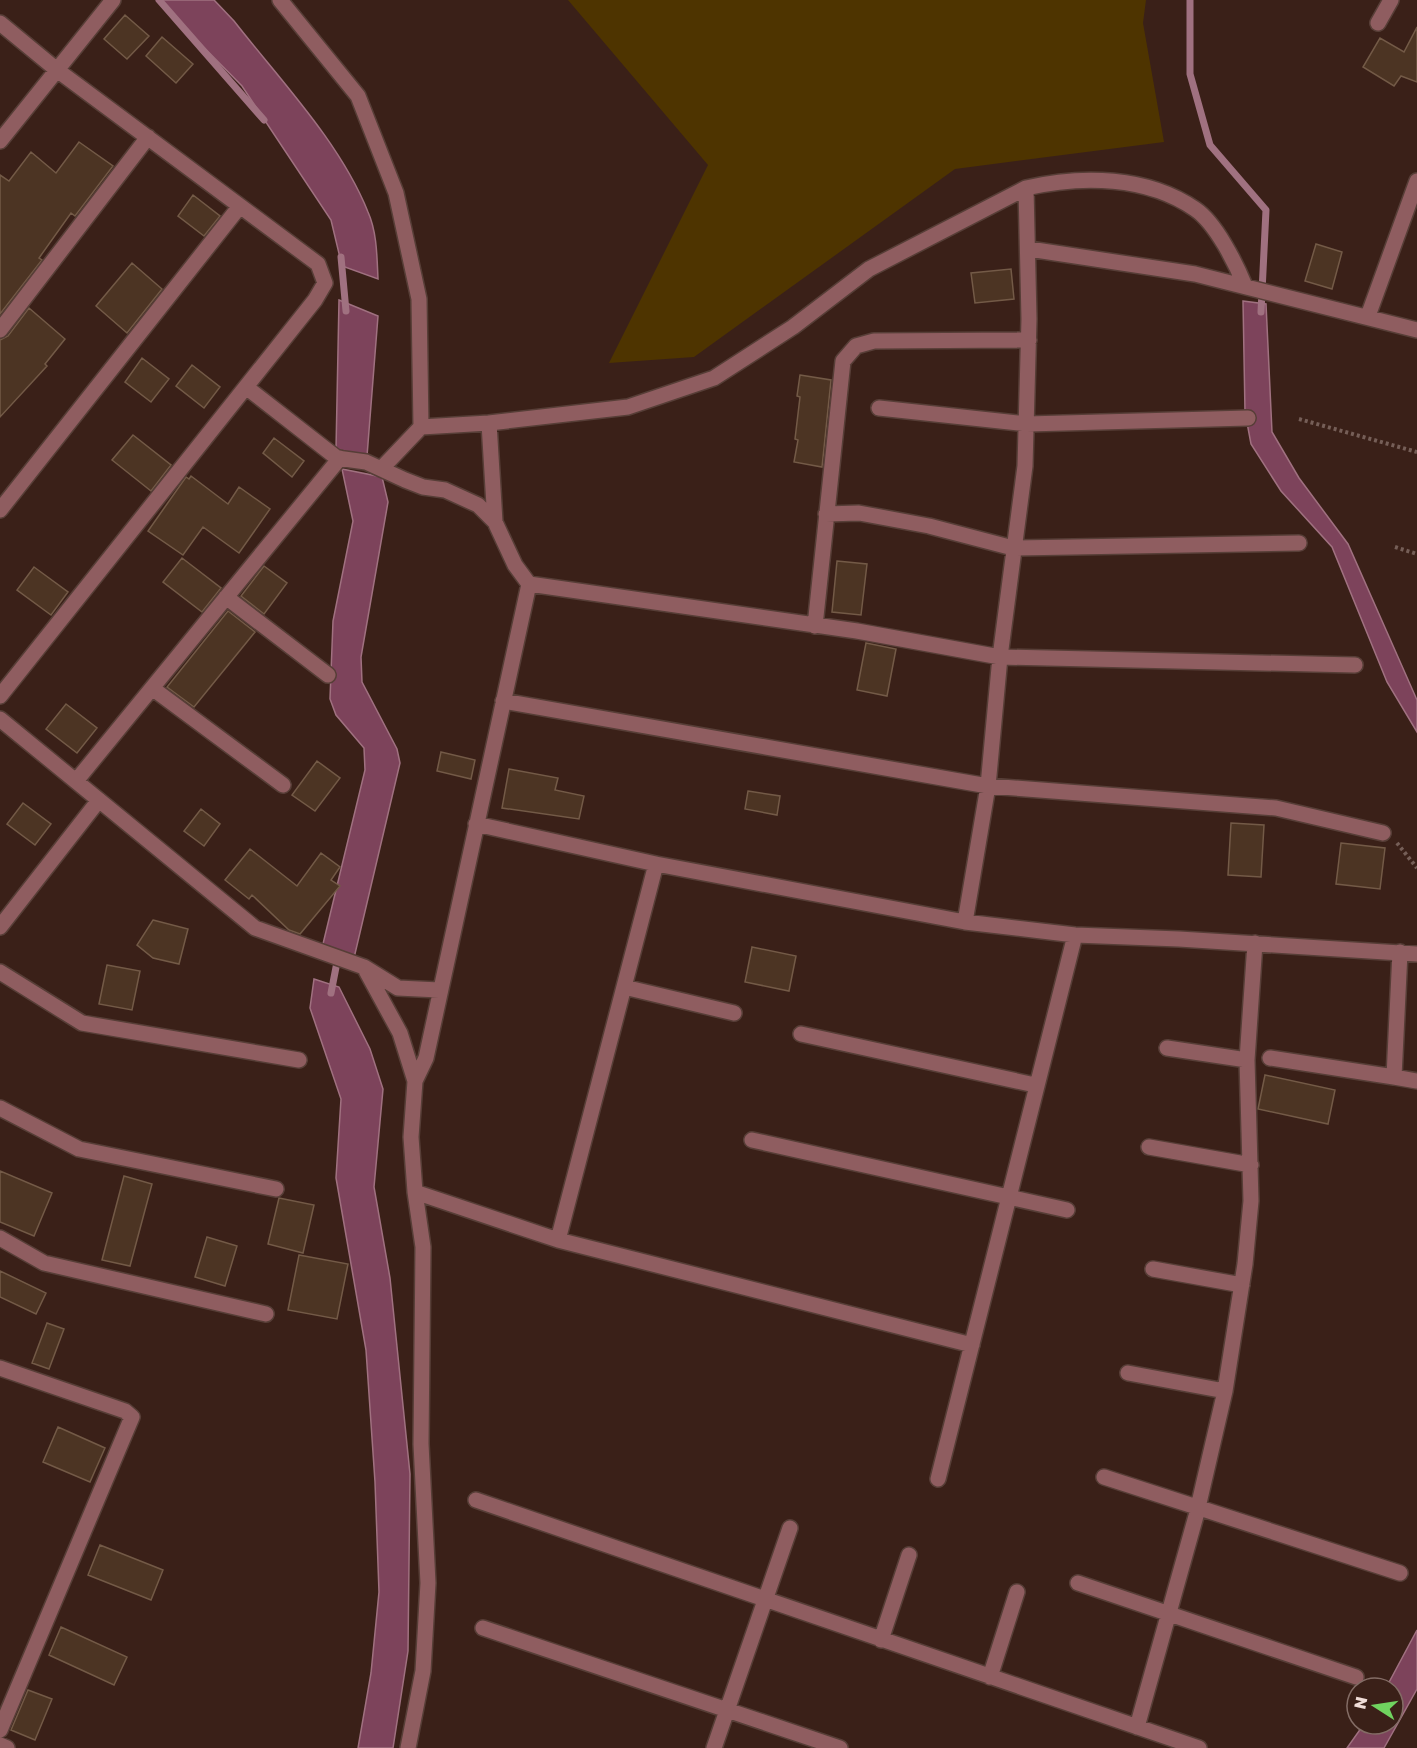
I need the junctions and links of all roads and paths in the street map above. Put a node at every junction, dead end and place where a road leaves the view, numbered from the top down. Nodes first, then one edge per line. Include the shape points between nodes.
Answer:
1 (113, 0) edge
2 (280, 0) edge
3 (1391, 0) edge
4 (0, 23) edge
5 (1378, 23) dead end
6 (57, 69) junction
7 (148, 137) junction
8 (0, 141) edge
9 (1417, 181) edge
10 (1026, 188) junction
11 (240, 206) junction
12 (1029, 249) junction
13 (1245, 286) junction
14 (1368, 316) junction
15 (0, 330) edge
16 (1417, 330) edge
17 (1029, 340) junction
18 (246, 387) junction
19 (879, 408) dead end
20 (1248, 418) dead end
21 (1299, 419) dead end
22 (489, 423) junction
23 (1027, 424) junction
24 (421, 427) junction
25 (1417, 452) edge
26 (342, 458) junction
27 (382, 468) junction
28 (0, 510) edge
29 (826, 514) junction
30 (495, 522) junction
31 (1299, 543) dead end
32 (1395, 547) dead end
33 (1013, 548) junction
34 (1417, 554) edge
35 (529, 584) junction
36 (226, 597) junction
37 (815, 626) junction
38 (1000, 657) junction
39 (1355, 665) dead end
40 (328, 675) dead end
41 (152, 688) junction
42 (0, 696) edge
43 (503, 701) junction
44 (3, 728) edge
45 (76, 781) junction
46 (283, 785) dead end
47 (988, 786) junction
48 (99, 800) junction
49 (476, 824) junction
50 (1383, 833) joint
51 (656, 864) junction
52 (1417, 868) edge
53 (965, 921) junction
54 (0, 927) edge
55 (1075, 935) junction
56 (1255, 943) junction
57 (1400, 952) junction
58 (1417, 954) edge
59 (364, 967) junction
60 (0, 972) edge
61 (624, 987) junction
62 (440, 990) junction
63 (734, 1013) dead end
64 (801, 1034) dead end
65 (1167, 1048) dead end
66 (1270, 1058) dead end
67 (299, 1060) dead end
68 (1247, 1060) junction
69 (1394, 1077) junction
70 (414, 1081) junction
71 (1417, 1082) edge
72 (1035, 1085) junction
73 (0, 1108) edge
74 (752, 1140) dead end
75 (1149, 1147) dead end
76 (1251, 1165) junction
77 (276, 1189) dead end
78 (415, 1192) junction
79 (1009, 1196) junction
80 (1067, 1210) dead end
81 (0, 1238) edge
82 (558, 1240) junction
83 (1153, 1269) dead end
84 (1242, 1285) junction
85 (266, 1314) dead end
86 (972, 1345) junction
87 (0, 1368) edge
88 (1128, 1373) dead end
89 (1225, 1391) junction
90 (1104, 1477) dead end
91 (938, 1479) dead end
92 (476, 1500) dead end
93 (1198, 1507) junction
94 (790, 1528) dead end
95 (909, 1555) dead end
96 (1400, 1573) dead end
97 (1078, 1583) dead end
98 (1017, 1592) dead end
99 (765, 1600) junction
100 (1169, 1613) junction
101 (483, 1628) dead end
102 (881, 1640) junction
103 (1353, 1676) edge
104 (990, 1677) junction
105 (727, 1710) junction
106 (1137, 1727) junction
107 (0, 1730) edge
108 (0, 1745) edge
109 (7, 1748) edge
110 (408, 1748) edge
111 (714, 1748) edge
112 (840, 1748) edge
113 (1199, 1748) edge

1 - 6 street
2 - 24 street via 358,96 396,193 419,299
3 - 5 street
4 - 6 street
6 - 7 street
6 - 8 street
7 - 11 street
7 - 15 street
9 - 14 street
10 - 12 street
10 - 13 street via 1060,180 1153,187 1197,210 1232,255
10 - 22 street via 869,269 793,327 714,378 628,407
11 - 18 street via 318,264 325,283
11 - 28 street
12 - 13 street via 1195,274
12 - 17 street
13 - 14 street
14 - 16 street
17 - 23 street
17 - 29 street via 874,341 856,346 843,361
18 - 26 street
18 - 42 street
19 - 23 street
20 - 23 street
21 - 25 path
22 - 24 street
22 - 30 street
23 - 33 street
24 - 27 street
26 - 27 street
26 - 36 street
27 - 30 street via 423,488 445,490 478,505
29 - 33 street via 859,513 929,525
29 - 37 street
30 - 35 street via 515,565
31 - 33 street
32 - 34 path
33 - 38 street
35 - 37 street
35 - 43 street
36 - 40 street
36 - 41 street
37 - 38 street
38 - 39 street
38 - 47 street
41 - 45 street
41 - 46 street
43 - 47 street
43 - 49 street
44 - 45 street
45 - 48 street
47 - 50 street via 1276,808
47 - 53 street
48 - 54 street
48 - 59 street via 255,928
49 - 51 street
49 - 62 street
50 - 52 path via 1403,847
51 - 53 street
51 - 61 street
53 - 55 street
55 - 56 street
55 - 72 street
56 - 57 street
56 - 68 street
57 - 58 street
57 - 69 street
59 - 62 street via 398,988
59 - 70 street via 400,1033
60 - 67 street via 82,1023
61 - 63 street
61 - 82 street
62 - 70 street via 426,1058
64 - 72 street
65 - 68 street
66 - 69 street
68 - 76 street
69 - 71 street
70 - 78 street via 411,1137
72 - 79 street
73 - 77 street via 79,1149
74 - 79 street
75 - 76 street
76 - 84 street
78 - 82 street
78 - 110 street via 423,1247 421,1444 428,1583 423,1671
79 - 80 street
79 - 86 street
81 - 85 street via 44,1263
82 - 86 street
83 - 84 street
84 - 89 street
86 - 91 street
87 - 107 street via 132,1417
88 - 89 street
89 - 93 street
90 - 93 street
92 - 99 street
93 - 96 street
93 - 100 street
94 - 99 street
95 - 102 street
97 - 100 street
98 - 104 street
99 - 102 street
99 - 105 street
100 - 103 street
100 - 106 street
101 - 105 street
102 - 104 street
104 - 106 street
105 - 111 street
105 - 112 street
106 - 113 street
108 - 109 street

